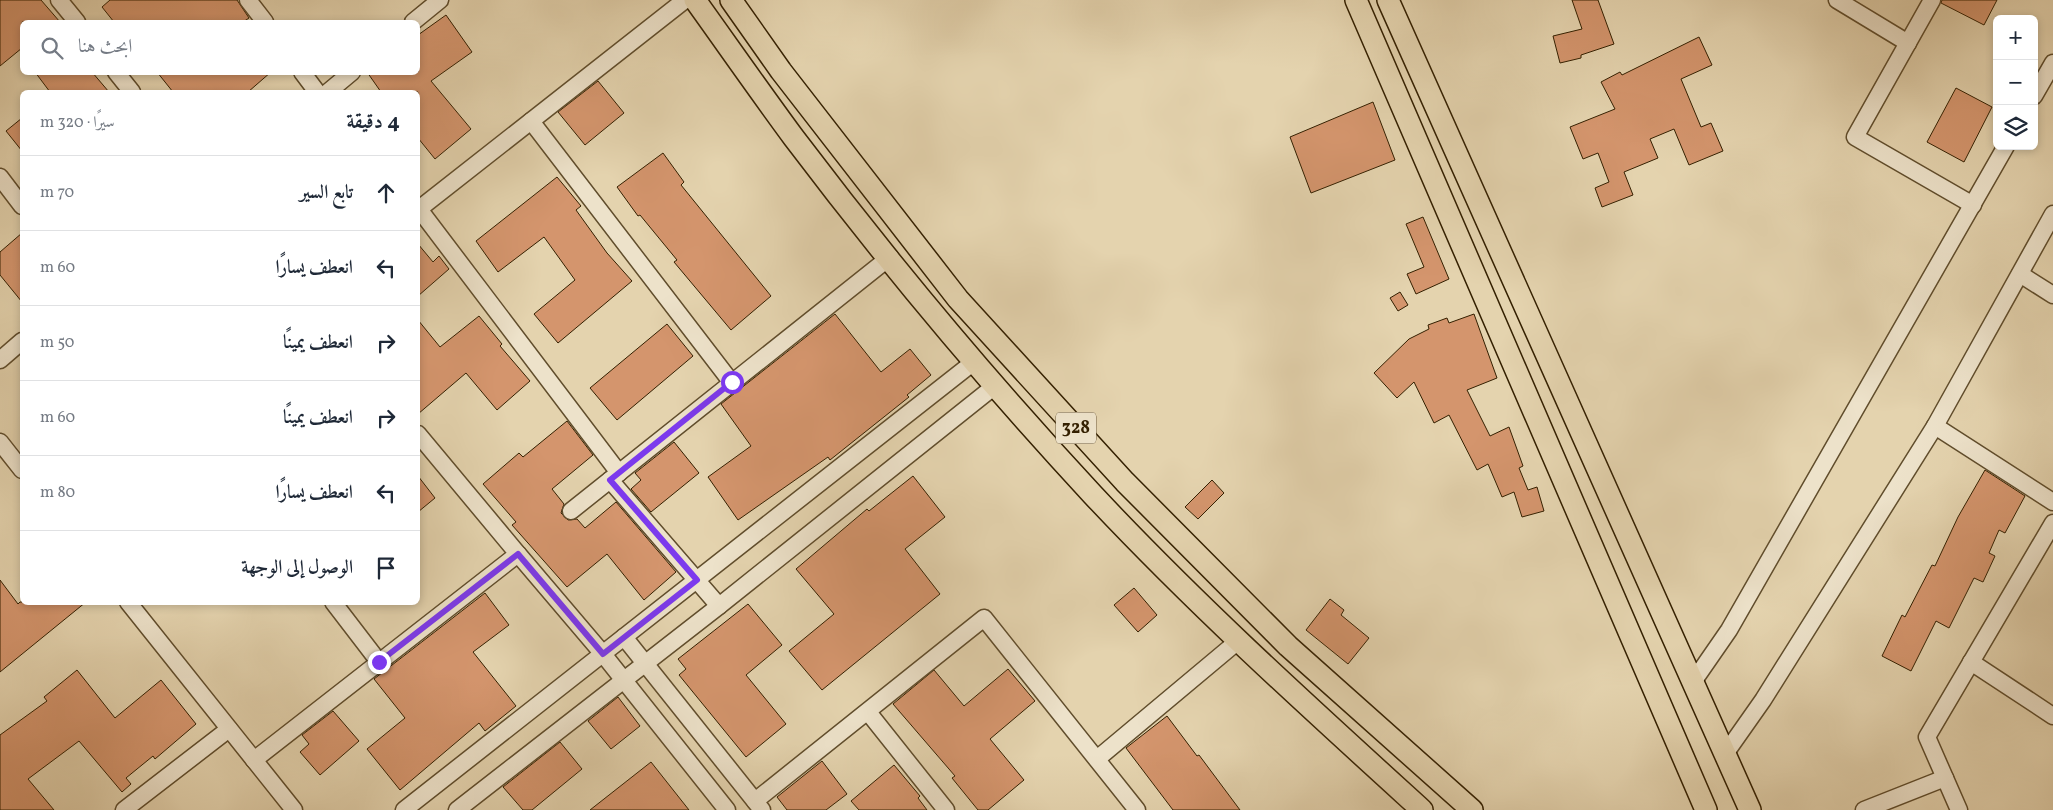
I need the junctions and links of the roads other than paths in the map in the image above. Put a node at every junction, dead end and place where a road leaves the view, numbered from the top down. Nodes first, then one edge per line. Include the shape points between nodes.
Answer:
1 (59, 0) edge
2 (248, 0) edge
3 (440, 0) edge
4 (685, 0) edge
5 (694, 0) edge
6 (731, 0) edge
7 (1356, 0) edge
8 (1388, 0) edge
9 (1837, 0) edge
10 (1932, 0) edge
11 (75, 20) edge
12 (263, 20) edge
13 (415, 20) edge
14 (1908, 43) junction
15 (2053, 63) edge
16 (118, 75) edge
17 (304, 75) edge
18 (348, 75) edge
19 (2038, 89) edge
20 (130, 90) edge
21 (315, 90) edge
22 (330, 90) edge
23 (531, 121) junction
24 (2004, 150) edge
25 (0, 176) edge
26 (20, 203) edge
27 (1973, 205) junction
28 (2053, 214) edge
29 (890, 258) junction
30 (2020, 274) junction
31 (2053, 295) edge
32 (20, 343) edge
33 (0, 360) edge
34 (975, 361) junction
35 (732, 382) junction
36 (996, 385) junction
37 (1935, 426) junction
38 (420, 436) edge
39 (0, 442) edge
40 (20, 467) edge
41 (615, 476) junction
42 (2053, 502) edge
43 (572, 511) dead end
44 (2053, 523) edge
45 (518, 554) junction
46 (697, 580) junction
47 (130, 605) edge
48 (335, 605) edge
49 (719, 606) junction
50 (624, 637) junction
51 (1238, 642) junction
52 (603, 654) junction
53 (379, 662) junction
54 (644, 662) junction
55 (1971, 662) junction
56 (624, 680) junction
57 (1693, 682) junction
58 (868, 712) junction
59 (2053, 716) edge
60 (230, 729) junction
61 (1725, 754) junction
62 (1097, 759) junction
63 (254, 760) junction
64 (1945, 778) junction
65 (759, 805) edge
66 (124, 810) edge
67 (294, 810) edge
68 (404, 810) edge
69 (457, 810) edge
70 (727, 810) edge
71 (946, 810) edge
72 (1137, 810) edge
73 (1422, 810) edge
74 (1472, 810) edge
75 (1706, 810) edge
76 (1750, 810) edge
77 (1864, 810) edge
78 (1959, 810) edge

1 - 11 street
2 - 12 street
3 - 13 street
4 - 23 street
5 - 29 main road via 795,139
6 - 74 main road, 328 via 781,71 958,299 1125,482 1281,639
7 - 75 main road
8 - 57 main road
9 - 14 street
10 - 14 street
14 - 27 street via 1854,138
15 - 19 street
16 - 20 street
17 - 21 street
18 - 22 street
23 - 35 street
23 - 41 street via 420,209
24 - 27 street
25 - 26 street
27 - 57 street via 1729,630
28 - 30 street
29 - 34 main road
29 - 35 street
30 - 31 street
30 - 37 street
32 - 33 street
34 - 36 main road
34 - 46 street
35 - 41 street
36 - 49 street
36 - 51 main road via 1094,496
37 - 42 street
37 - 61 street via 1763,700
38 - 45 street
39 - 40 street
41 - 43 street
41 - 46 street
44 - 55 street
45 - 52 street
45 - 53 street
46 - 49 street
46 - 50 street
47 - 60 street
48 - 53 street
49 - 54 street
50 - 52 street
50 - 54 street
51 - 62 street
51 - 73 main road
52 - 56 street
52 - 68 street
53 - 63 street
54 - 56 street
54 - 65 street
55 - 59 street
55 - 64 street via 1927,737
56 - 69 street
56 - 70 street
57 - 61 main road
58 - 62 street via 984,618
58 - 65 street
58 - 71 street
60 - 63 street
60 - 66 street
61 - 76 main road
62 - 72 street
63 - 67 street
64 - 77 street
64 - 78 street

